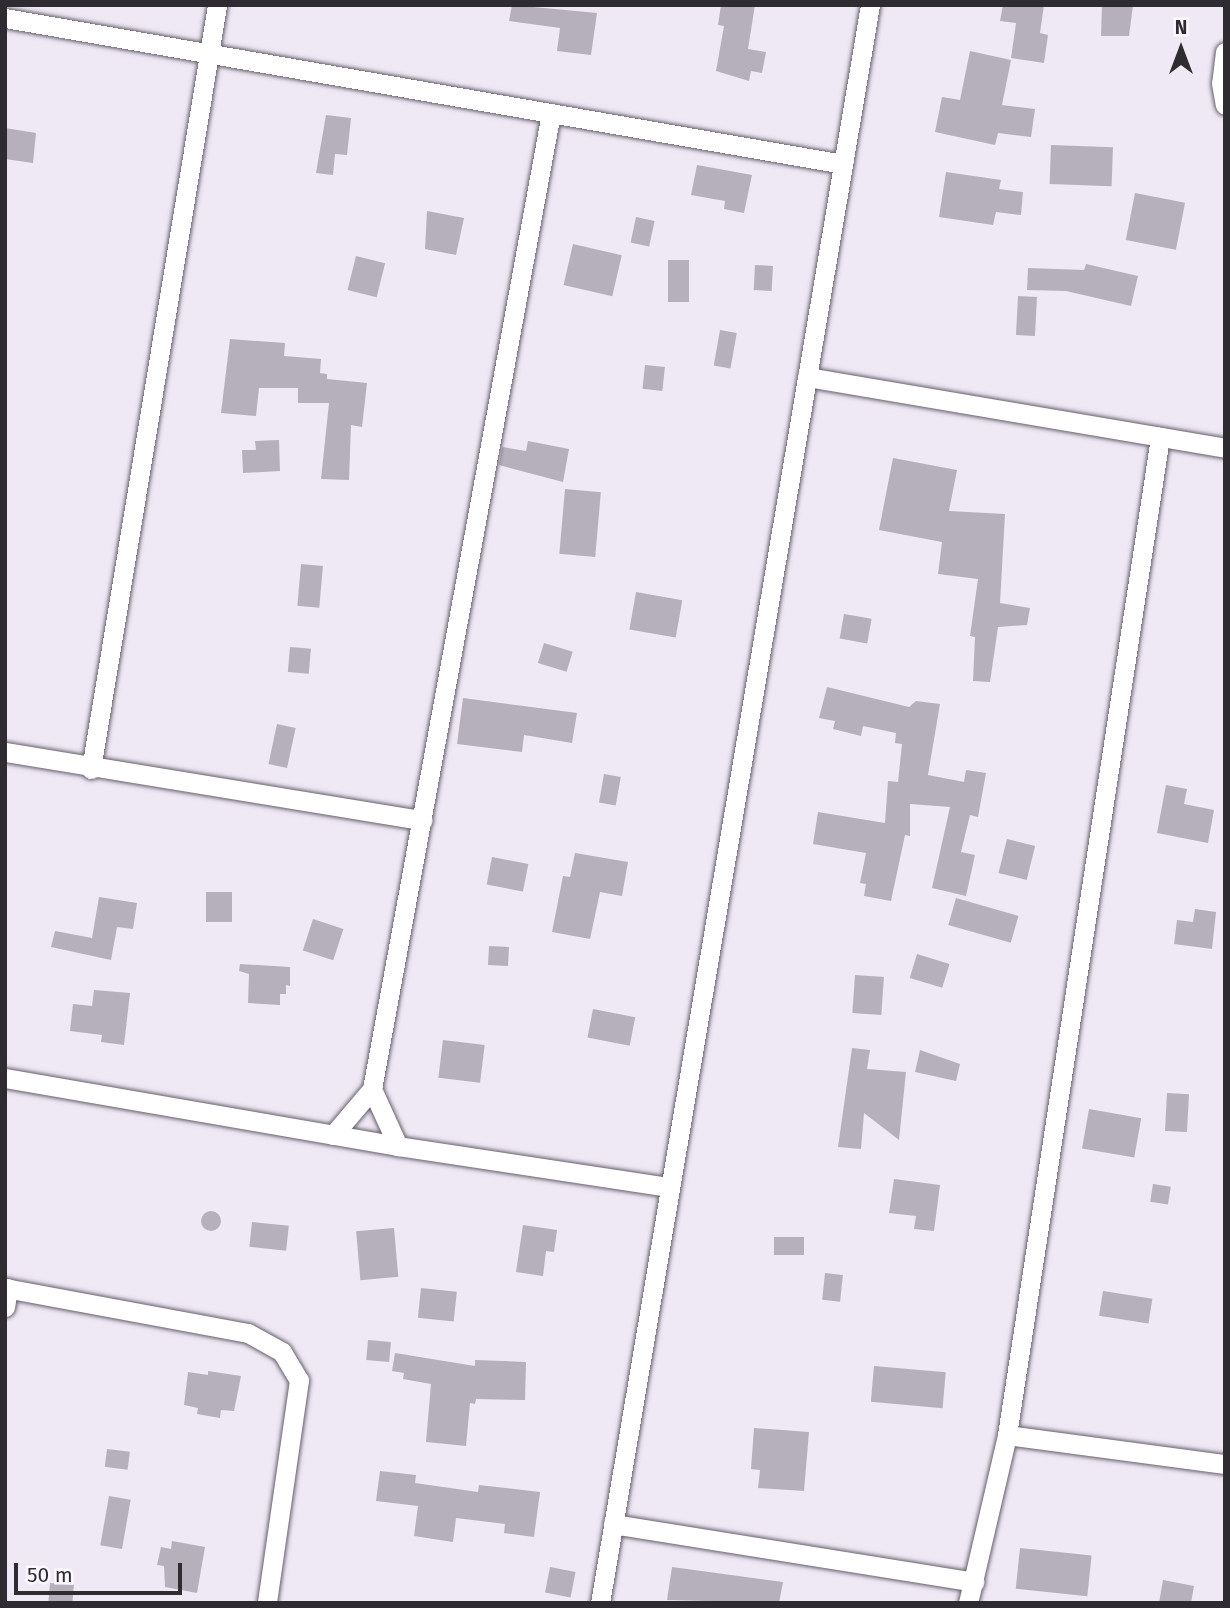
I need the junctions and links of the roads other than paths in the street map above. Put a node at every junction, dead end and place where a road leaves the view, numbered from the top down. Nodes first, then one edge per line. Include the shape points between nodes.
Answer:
1 (217, 5) edge
2 (870, 5) edge
3 (5, 18) edge
4 (1225, 52) edge
5 (210, 54) junction
6 (1225, 105) edge
7 (551, 113) junction
8 (843, 164) junction
9 (807, 377) junction
10 (1160, 437) junction
11 (1225, 448) edge
12 (5, 752) edge
13 (91, 769) junction
14 (422, 820) junction
15 (5, 1078) edge
16 (372, 1089) junction
17 (333, 1135) junction
18 (398, 1146) junction
19 (670, 1187) junction
20 (6, 1294) edge
21 (1007, 1434) junction
22 (1225, 1464) edge
23 (613, 1524) junction
24 (974, 1582) junction
25 (267, 1603) edge
26 (600, 1603) edge
27 (968, 1603) edge

1 - 5 street
2 - 8 street
3 - 5 street
4 - 6 street via 1221,83
5 - 7 street
5 - 13 street
7 - 8 street
7 - 14 street
8 - 9 street
9 - 10 street
9 - 19 street
10 - 11 street
10 - 21 street
12 - 13 street
13 - 14 street
14 - 16 street
15 - 17 street
16 - 17 street
16 - 18 street
17 - 18 street
18 - 19 street
19 - 23 street
20 - 25 street via 248,1333 282,1352 299,1380
21 - 22 street
21 - 24 street
23 - 24 street
23 - 26 street
24 - 27 street

